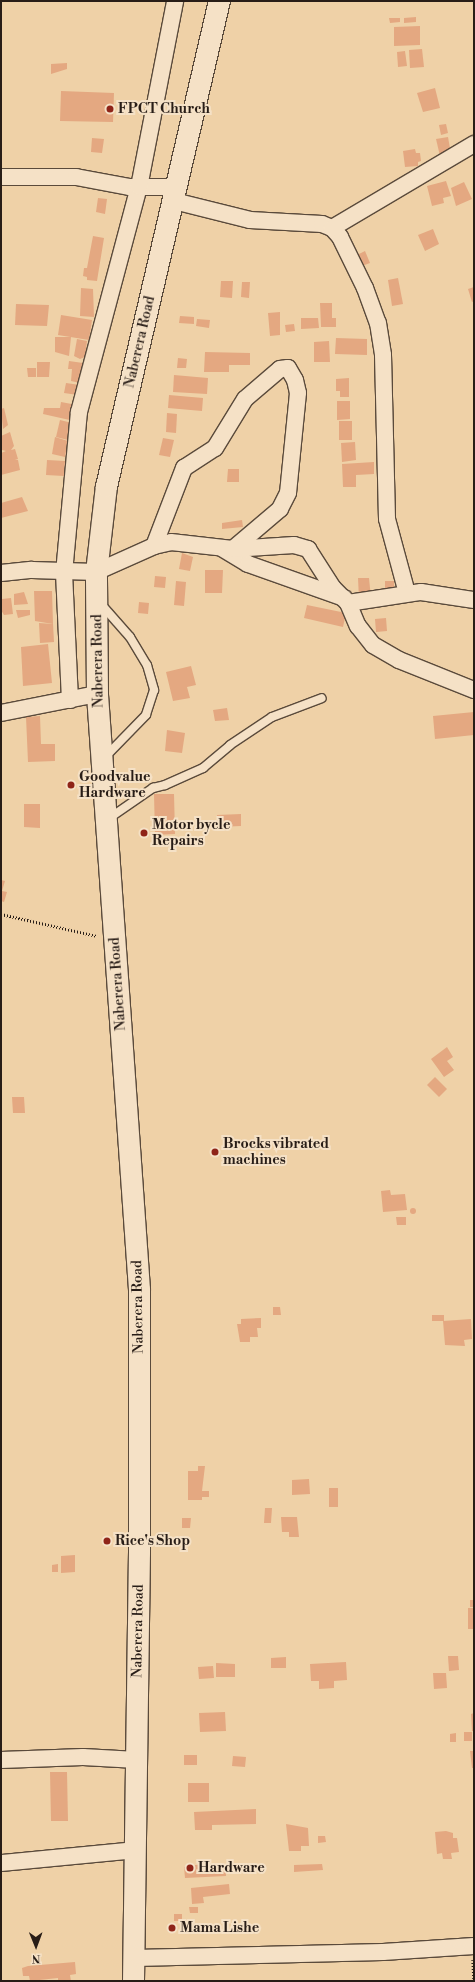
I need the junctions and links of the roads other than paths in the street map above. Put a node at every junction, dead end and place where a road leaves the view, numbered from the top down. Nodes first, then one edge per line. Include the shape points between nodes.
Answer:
1 (175, 1) edge
2 (219, 1) edge
3 (474, 144) edge
4 (1, 177) edge
5 (139, 187) junction
6 (175, 194) junction
7 (332, 228) junction
8 (154, 546) junction
9 (227, 548) junction
10 (64, 572) junction
11 (96, 572) junction
12 (1, 574) edge
13 (407, 593) junction
14 (96, 599) junction
15 (474, 600) edge
16 (346, 601) junction
17 (474, 690) edge
18 (97, 694) junction
19 (322, 698) dead end
20 (70, 700) junction
21 (1, 713) edge
22 (103, 759) junction
23 (107, 820) junction
24 (1, 1760) edge
25 (137, 1760) junction
26 (136, 1850) junction
27 (1, 1864) edge
28 (474, 1946) edge
29 (135, 1958) junction
30 (133, 1981) edge

1 - 5 street
2 - 6 street, Naberera Road
3 - 7 street
4 - 5 street via 76,177
5 - 6 street
5 - 10 street via 79,412
6 - 7 street via 241,219 316,223
6 - 11 street, Naberera Road via 106,486
7 - 13 street via 340,237 366,288 378,323 383,355 387,519
8 - 9 street via 179,542
8 - 9 street via 184,468 215,448 245,399 280,369 288,368 295,380 298,393 288,493 280,509
8 - 11 street
9 - 16 street via 248,564
9 - 16 street via 294,545 308,549 333,588
10 - 11 street
10 - 12 street via 32,570
10 - 20 street
11 - 14 street, Naberera Road
13 - 15 street via 433,593
13 - 16 street
14 - 18 street, Naberera Road
14 - 22 lane via 130,637 147,665 154,690 146,715
16 - 17 street via 364,635 386,654
18 - 20 street
18 - 22 street, Naberera Road
19 - 23 lane via 272,717 230,745 203,768 153,788
20 - 21 street
22 - 23 street, Naberera Road
23 - 25 street, Naberera Road via 139,1289
24 - 25 street via 83,1757
25 - 26 street, Naberera Road
26 - 27 street
26 - 29 street, Naberera Road
28 - 29 street via 383,1952
29 - 30 street, Naberera Road

